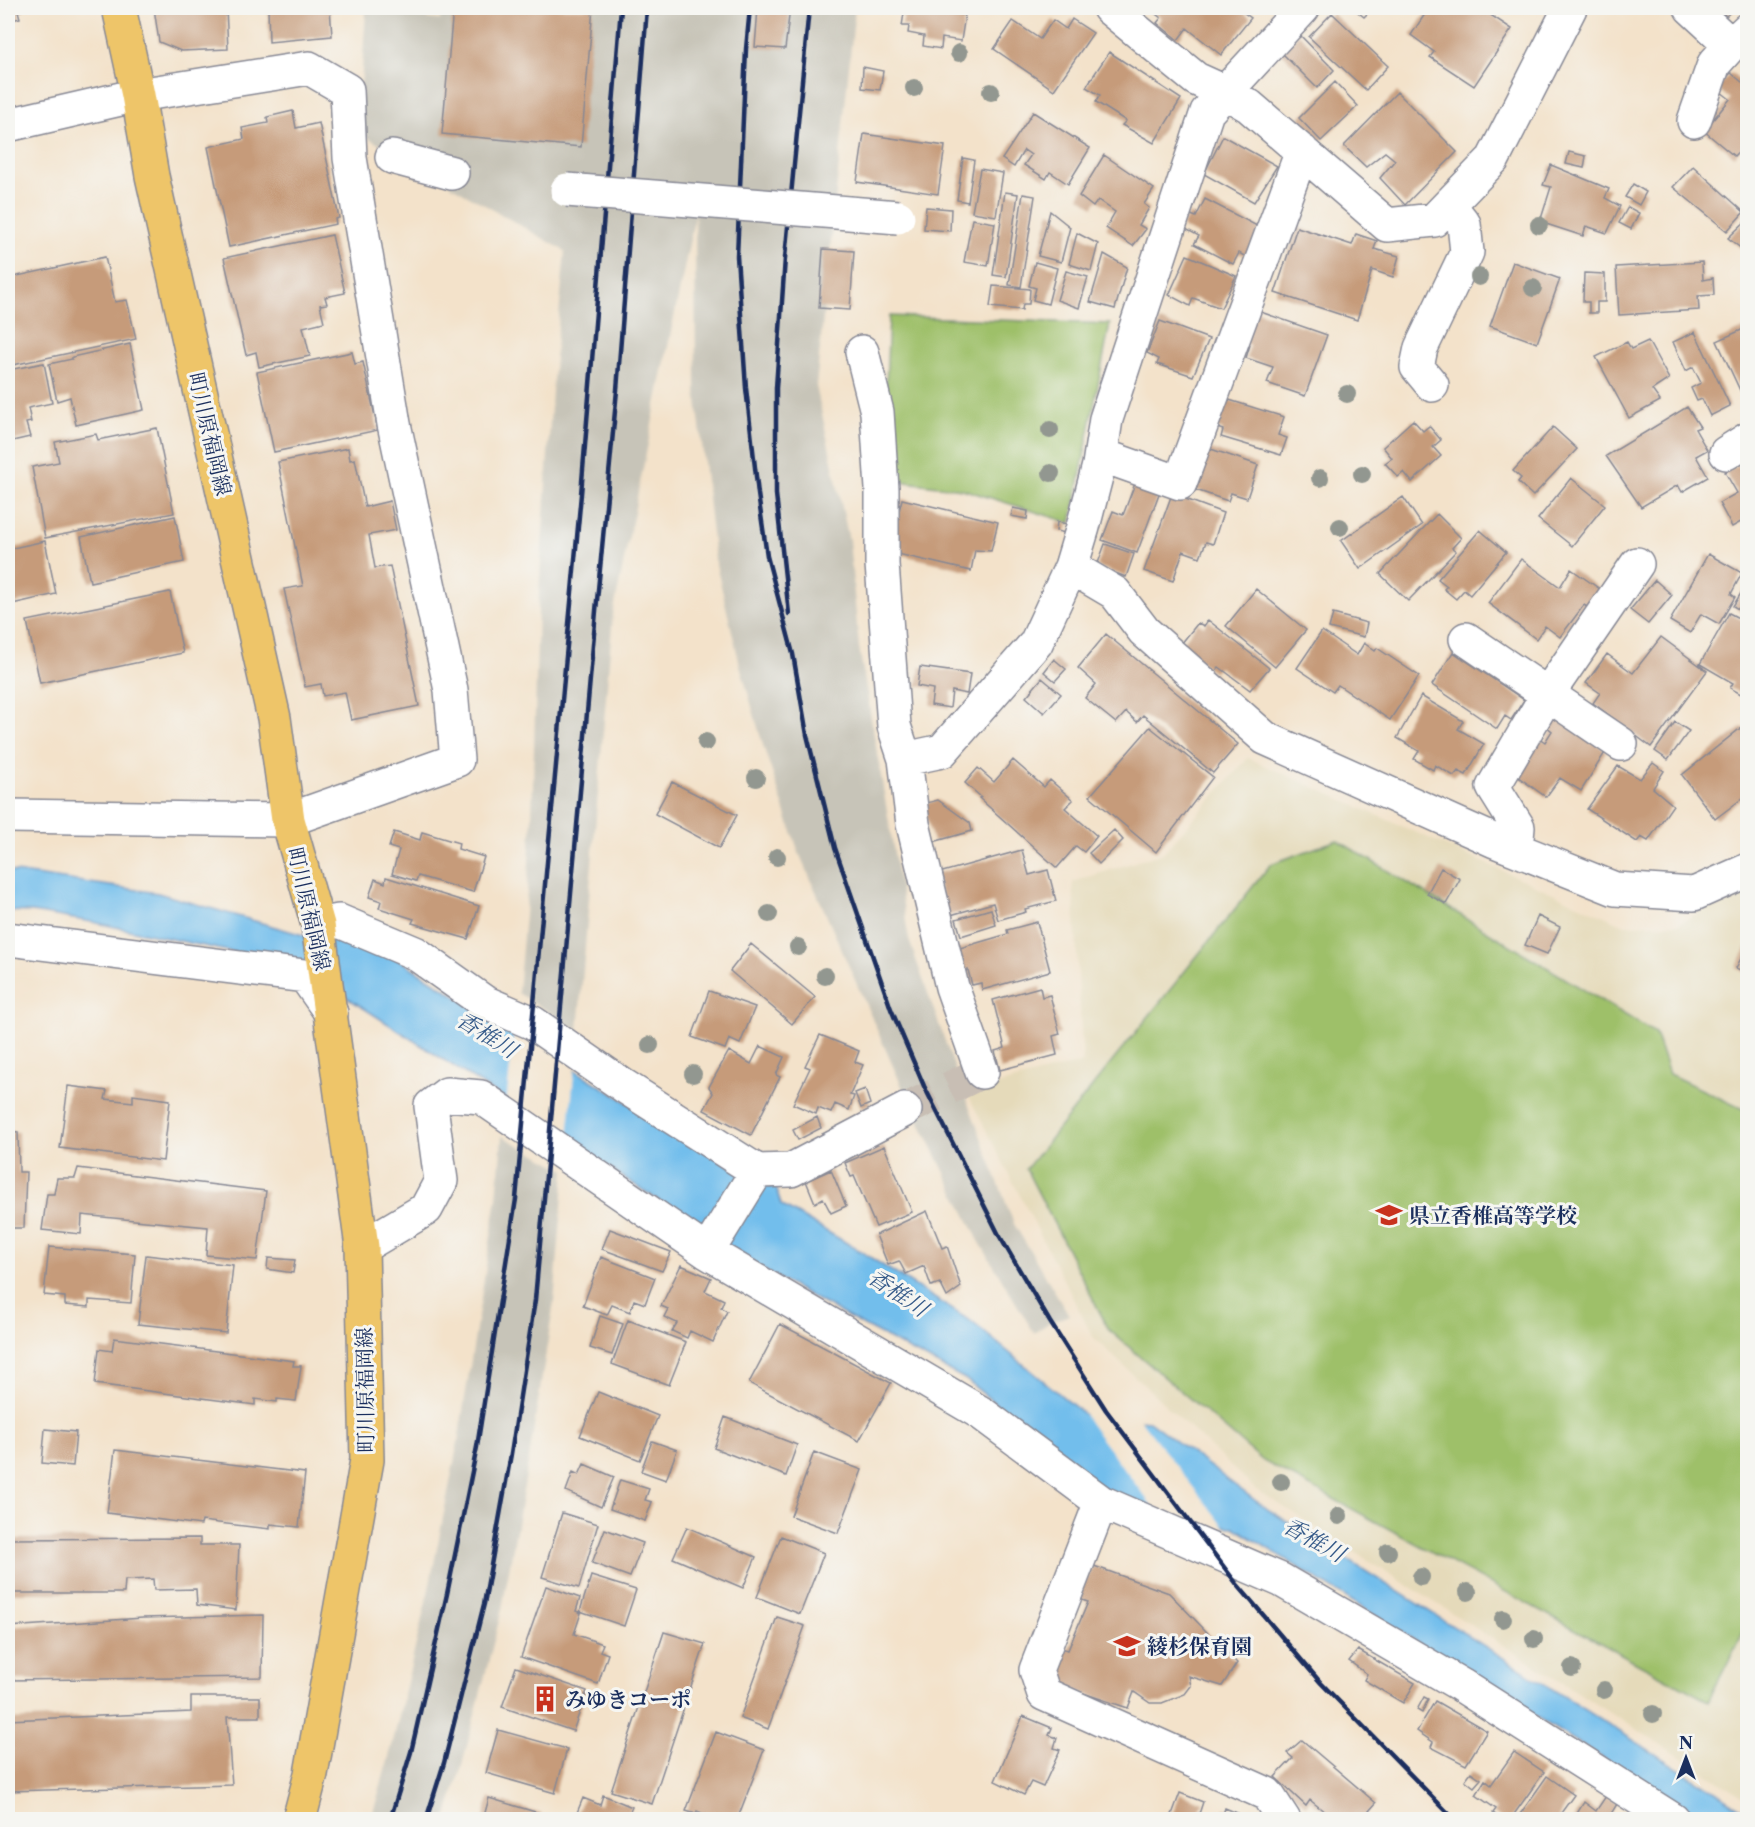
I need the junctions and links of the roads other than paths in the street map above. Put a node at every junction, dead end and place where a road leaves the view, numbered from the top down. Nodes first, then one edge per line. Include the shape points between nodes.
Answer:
1 (119, 8) edge
2 (1109, 8) edge
3 (1303, 8) edge
4 (1570, 8) edge
5 (1691, 8) edge
6 (1739, 37) edge
7 (1227, 93) junction
8 (138, 95) junction
9 (1694, 121) dead end
10 (8, 125) edge
11 (1302, 151) junction
12 (392, 157) dead end
13 (452, 173) dead end
14 (567, 190) dead end
15 (1449, 205) junction
16 (898, 217) dead end
17 (862, 352) dead end
18 (1432, 385) dead end
19 (1101, 455) junction
20 (1637, 564) dead end
21 (1071, 567) junction
22 (1466, 639) dead end
23 (1547, 695) junction
24 (1621, 744) dead end
25 (905, 759) junction
26 (8, 816) edge
27 (288, 820) junction
28 (1516, 849) junction
29 (1748, 870) edge
30 (318, 925) junction
31 (8, 939) edge
32 (331, 1013) junction
33 (982, 1072) dead end
34 (905, 1110) tunnel mouth
35 (757, 1171) junction
36 (362, 1247) junction
37 (707, 1252) junction
38 (1101, 1502) junction
39 (299, 1820) edge
40 (1284, 1820) edge
41 (1673, 1820) edge

1 - 8 main road, 町川原福岡線
2 - 7 street via 1196,79
3 - 7 street
4 - 15 street via 1493,159
5 - 6 street
6 - 9 street via 1713,64
7 - 11 street via 1250,106
7 - 19 street via 1207,112 1106,419
8 - 10 street
8 - 27 main road, 町川原福岡線 via 152,176 274,718
8 - 27 street via 309,68 347,90 351,158 394,424 451,690 457,760
11 - 15 street via 1387,225 1434,220
11 - 19 street via 1180,483
12 - 13 street
14 - 16 street, bridge
15 - 18 street via 1464,224 1467,252 1421,348 1417,367
17 - 25 street via 877,412 882,564 894,726
19 - 21 street
20 - 23 street
21 - 25 street via 1036,643 942,751
21 - 28 street via 1115,593 1144,631 1265,738
22 - 23 street
23 - 24 street
23 - 28 street via 1493,788 1518,827
25 - 33 street via 913,824 950,976
26 - 27 street
27 - 30 main road, 町川原福岡線
28 - 29 street via 1615,889 1694,894
30 - 32 main road, 町川原福岡線
30 - 35 street via 339,921 415,953 484,1002 533,1023
31 - 32 street via 304,976
32 - 36 main road, 町川原福岡線
34 - 35 street via 791,1170
35 - 37 street
36 - 37 street via 426,1209 441,1181 430,1106 447,1094 481,1097
36 - 39 main road, 町川原福岡線 via 367,1460 311,1774
37 - 38 street via 981,1413
38 - 40 street via 1036,1670 1044,1694 1267,1794
38 - 41 street via 1281,1580 1461,1685

